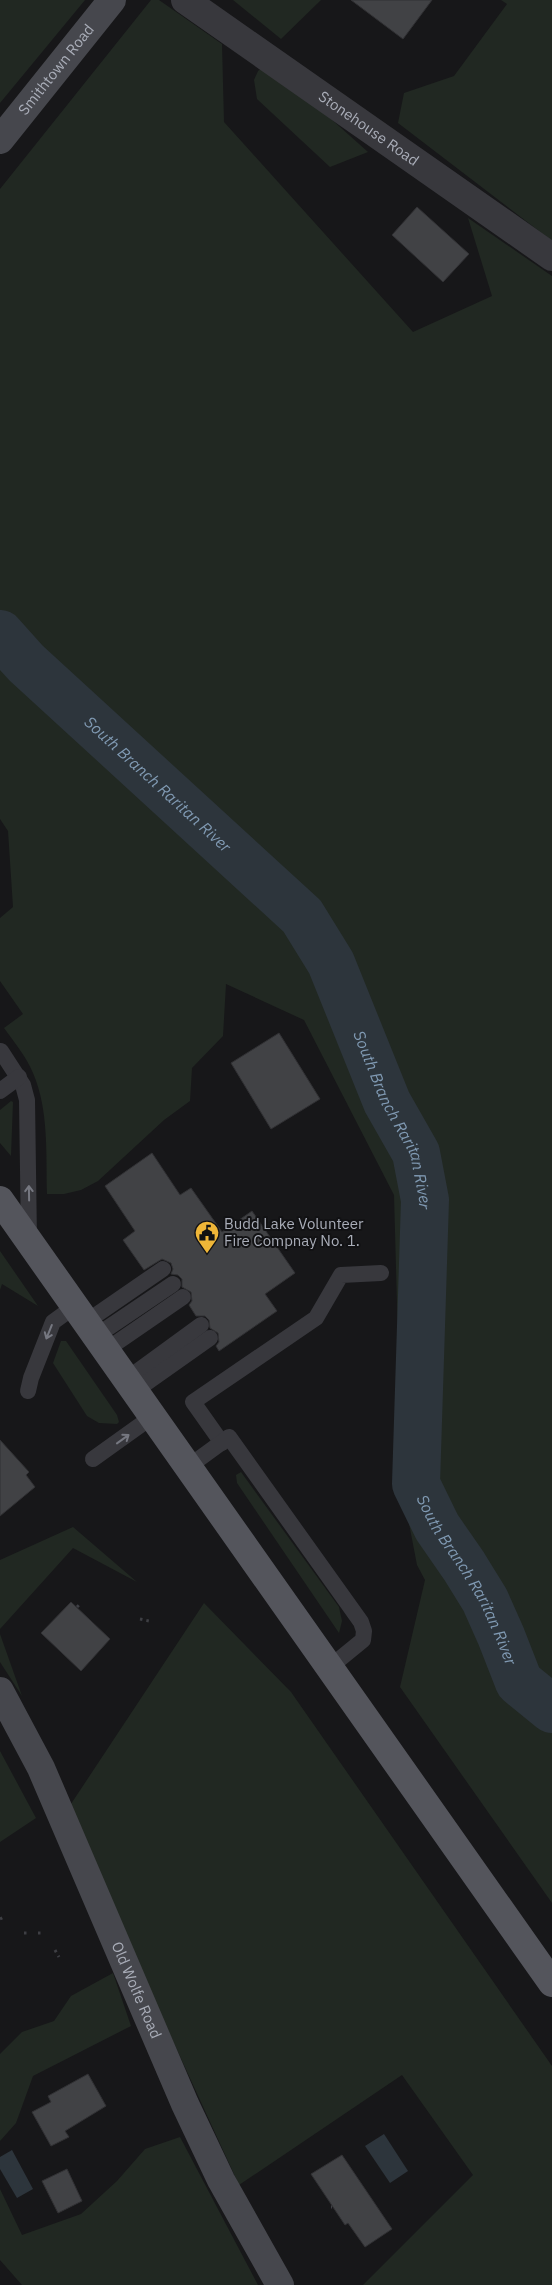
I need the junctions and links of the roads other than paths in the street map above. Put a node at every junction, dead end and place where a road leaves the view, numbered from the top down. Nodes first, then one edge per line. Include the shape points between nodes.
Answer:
1 (112, 0) edge
2 (185, 0) edge
3 (0, 140) edge
4 (552, 257) edge
5 (1, 1051) edge
6 (19, 1077) junction
7 (0, 1091) edge
8 (0, 1200) edge
9 (29, 1242) junction
10 (163, 1269) dead end
11 (381, 1273) dead end
12 (178, 1291) dead end
13 (91, 1328) junction
14 (206, 1331) dead end
15 (131, 1385) junction
16 (28, 1391) dead end
17 (153, 1416) junction
18 (222, 1443) junction
19 (93, 1459) dead end
20 (188, 1467) junction
21 (330, 1667) junction
22 (0, 1691) edge
23 (552, 1983) edge
24 (280, 2285) edge

1 - 3 street, Smithtown Road
2 - 4 street, Stonehouse Road
5 - 6 lane
6 - 7 lane
9 -> 6 lane via 27,1100
8 - 9 main road
9 - 13 main road
10 - 13 lane
11 - 18 lane via 341,1275 316,1318 192,1402
12 - 13 lane
13 - 15 main road
13 -> 16 lane via 53,1322
14 - 15 lane
15 - 17 main road
19 -> 17 lane
17 - 20 main road
18 - 20 lane
18 - 21 lane via 230,1437 361,1622 363,1640
20 - 21 main road
21 - 23 main road
22 - 24 street, Old Wolfe Road via 41,1768 185,2104 221,2180

